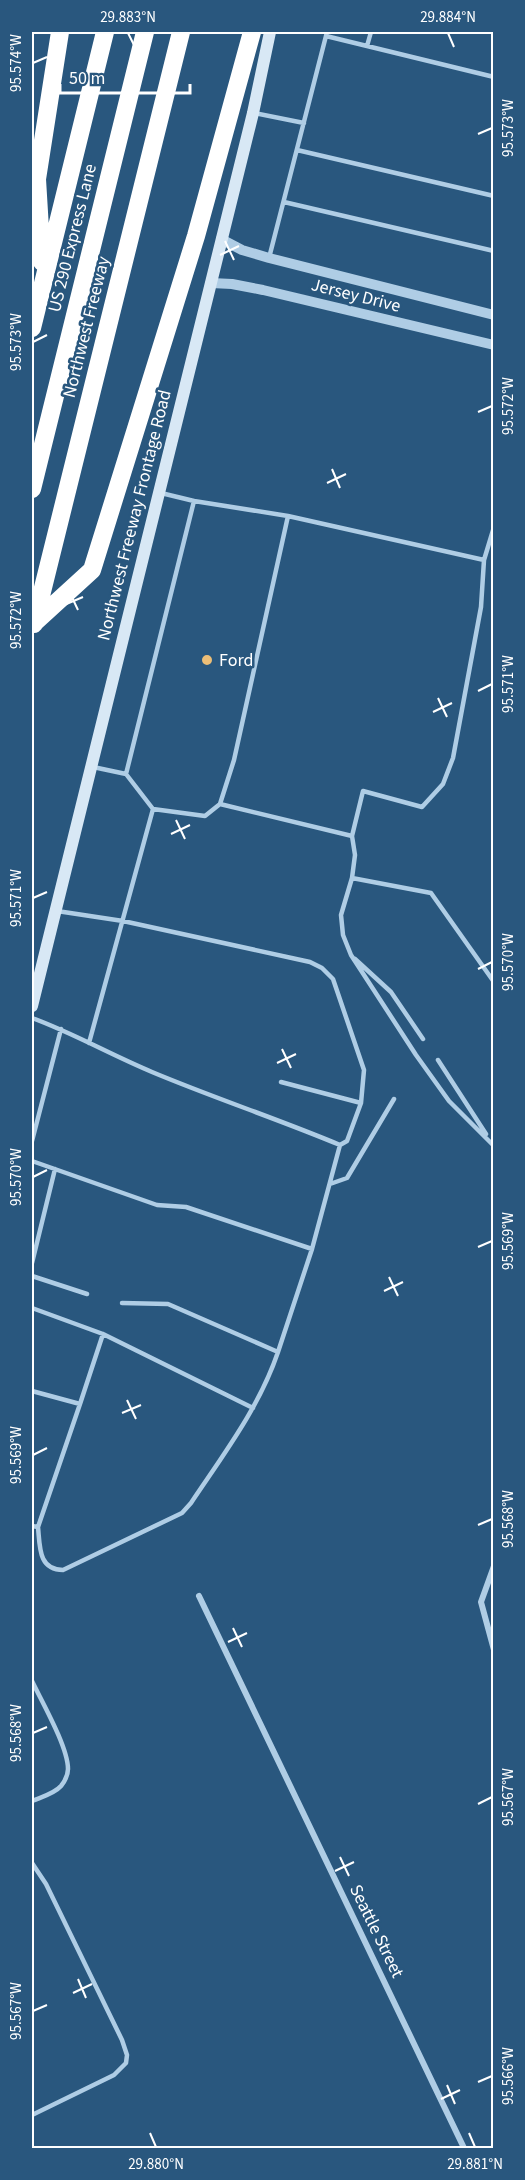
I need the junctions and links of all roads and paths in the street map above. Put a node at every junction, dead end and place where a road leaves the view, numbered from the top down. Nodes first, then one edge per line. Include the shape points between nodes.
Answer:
1 (60, 32) edge
2 (105, 32) edge
3 (145, 32) edge
4 (181, 32) edge
5 (252, 32) edge
6 (270, 32) edge
7 (371, 32) edge
8 (326, 34) edge
9 (367, 46) junction
10 (494, 77) edge
11 (253, 112) junction
12 (304, 123) junction
13 (297, 150) junction
14 (494, 196) edge
15 (284, 202) junction
16 (221, 239) junction
17 (494, 251) edge
18 (269, 258) junction
19 (43, 280) junction
20 (211, 283) junction
21 (494, 315) edge
22 (32, 328) edge
23 (494, 345) edge
24 (32, 489) edge
25 (158, 493) junction
26 (194, 501) junction
27 (288, 516) junction
28 (494, 527) edge
29 (484, 560) junction
30 (33, 628) edge
31 (91, 766) junction
32 (126, 774) junction
33 (220, 804) junction
34 (153, 809) junction
35 (352, 836) junction
36 (352, 878) junction
37 (55, 910) junction
38 (123, 921) junction
39 (351, 956) junction
40 (494, 982) edge
41 (32, 1006) edge
42 (32, 1018) edge
43 (60, 1029) junction
44 (423, 1039) dead end
45 (89, 1043) junction
46 (438, 1060) dead end
47 (281, 1082) dead end
48 (394, 1099) dead end
49 (361, 1103) junction
50 (489, 1139) junction
51 (32, 1141) edge
52 (340, 1144) junction
53 (494, 1146) edge
54 (32, 1161) edge
55 (55, 1169) junction
56 (330, 1184) junction
57 (312, 1249) junction
58 (32, 1263) edge
59 (32, 1276) edge
60 (87, 1294) dead end
61 (122, 1303) dead end
62 (32, 1308) edge
63 (103, 1334) junction
64 (278, 1352) junction
65 (32, 1391) edge
66 (80, 1404) junction
67 (253, 1408) junction
68 (34, 1526) edge
69 (494, 1566) edge
70 (199, 1596) dead end
71 (494, 1650) edge
72 (32, 1681) edge
73 (32, 1801) edge
74 (32, 1863) edge
75 (32, 2115) edge
76 (464, 2148) edge

1 - 19 highway via 37,179
2 - 19 highway
3 - 24 highway, US 290 Express Lane
4 - 30 highway, Northwest Freeway
5 - 30 highway via 196,236 92,570
6 - 11 main road, Northwest Freeway Frontage Road
7 - 9 lane
8 - 9 lane
8 - 12 lane
9 - 10 lane
11 - 12 lane
11 - 16 main road, Northwest Freeway Frontage Road
12 - 13 lane
13 - 14 lane
13 - 15 lane
15 - 17 lane
15 - 18 lane
16 - 18 street, Jersey Drive
16 - 20 main road, Northwest Freeway Frontage Road
18 - 21 street, Jersey Drive
19 - 22 highway
20 - 23 street, Jersey Drive via 263,290
20 - 25 main road, Northwest Freeway Frontage Road
25 - 26 lane
25 - 31 main road, Northwest Freeway Frontage Road
26 - 27 lane
26 - 32 lane
27 - 29 lane
27 - 33 lane via 234,760
28 - 29 lane
29 - 35 lane via 472,661 453,758 443,784 422,807 363,791
31 - 32 lane
31 - 37 main road, Northwest Freeway Frontage Road
32 - 34 lane
33 - 34 lane via 205,816
33 - 35 lane
34 - 38 lane
35 - 36 lane
36 - 39 lane via 341,915
36 - 40 lane via 431,893
37 - 38 lane
37 - 41 main road, Northwest Freeway Frontage Road
38 - 45 lane
38 - 49 lane via 310,962 322,968 333,979 364,1070
39 - 44 lane via 391,992
39 - 50 lane via 449,1101
42 - 43 lane
43 - 45 lane
43 - 51 lane
45 - 52 lane via 218,1099
46 - 50 lane
47 - 49 lane
48 - 56 lane via 347,1178
49 - 52 lane via 347,1142
50 - 53 lane
52 - 56 lane
54 - 55 lane
55 - 57 lane via 157,1205 186,1207
55 - 58 lane
56 - 57 lane
57 - 64 lane
59 - 60 lane
61 - 64 lane via 168,1304
62 - 63 lane
63 - 66 lane
63 - 67 lane
64 - 67 lane
65 - 66 lane
66 - 68 lane
67 - 68 lane via 182,1513 63,1570 45,1564
69 - 71 street via 481,1602
70 - 76 street, Seattle Street
72 - 73 lane via 68,1767 67,1777 55,1792
74 - 75 lane via 46,1884 127,2055 126,2063 114,2075

